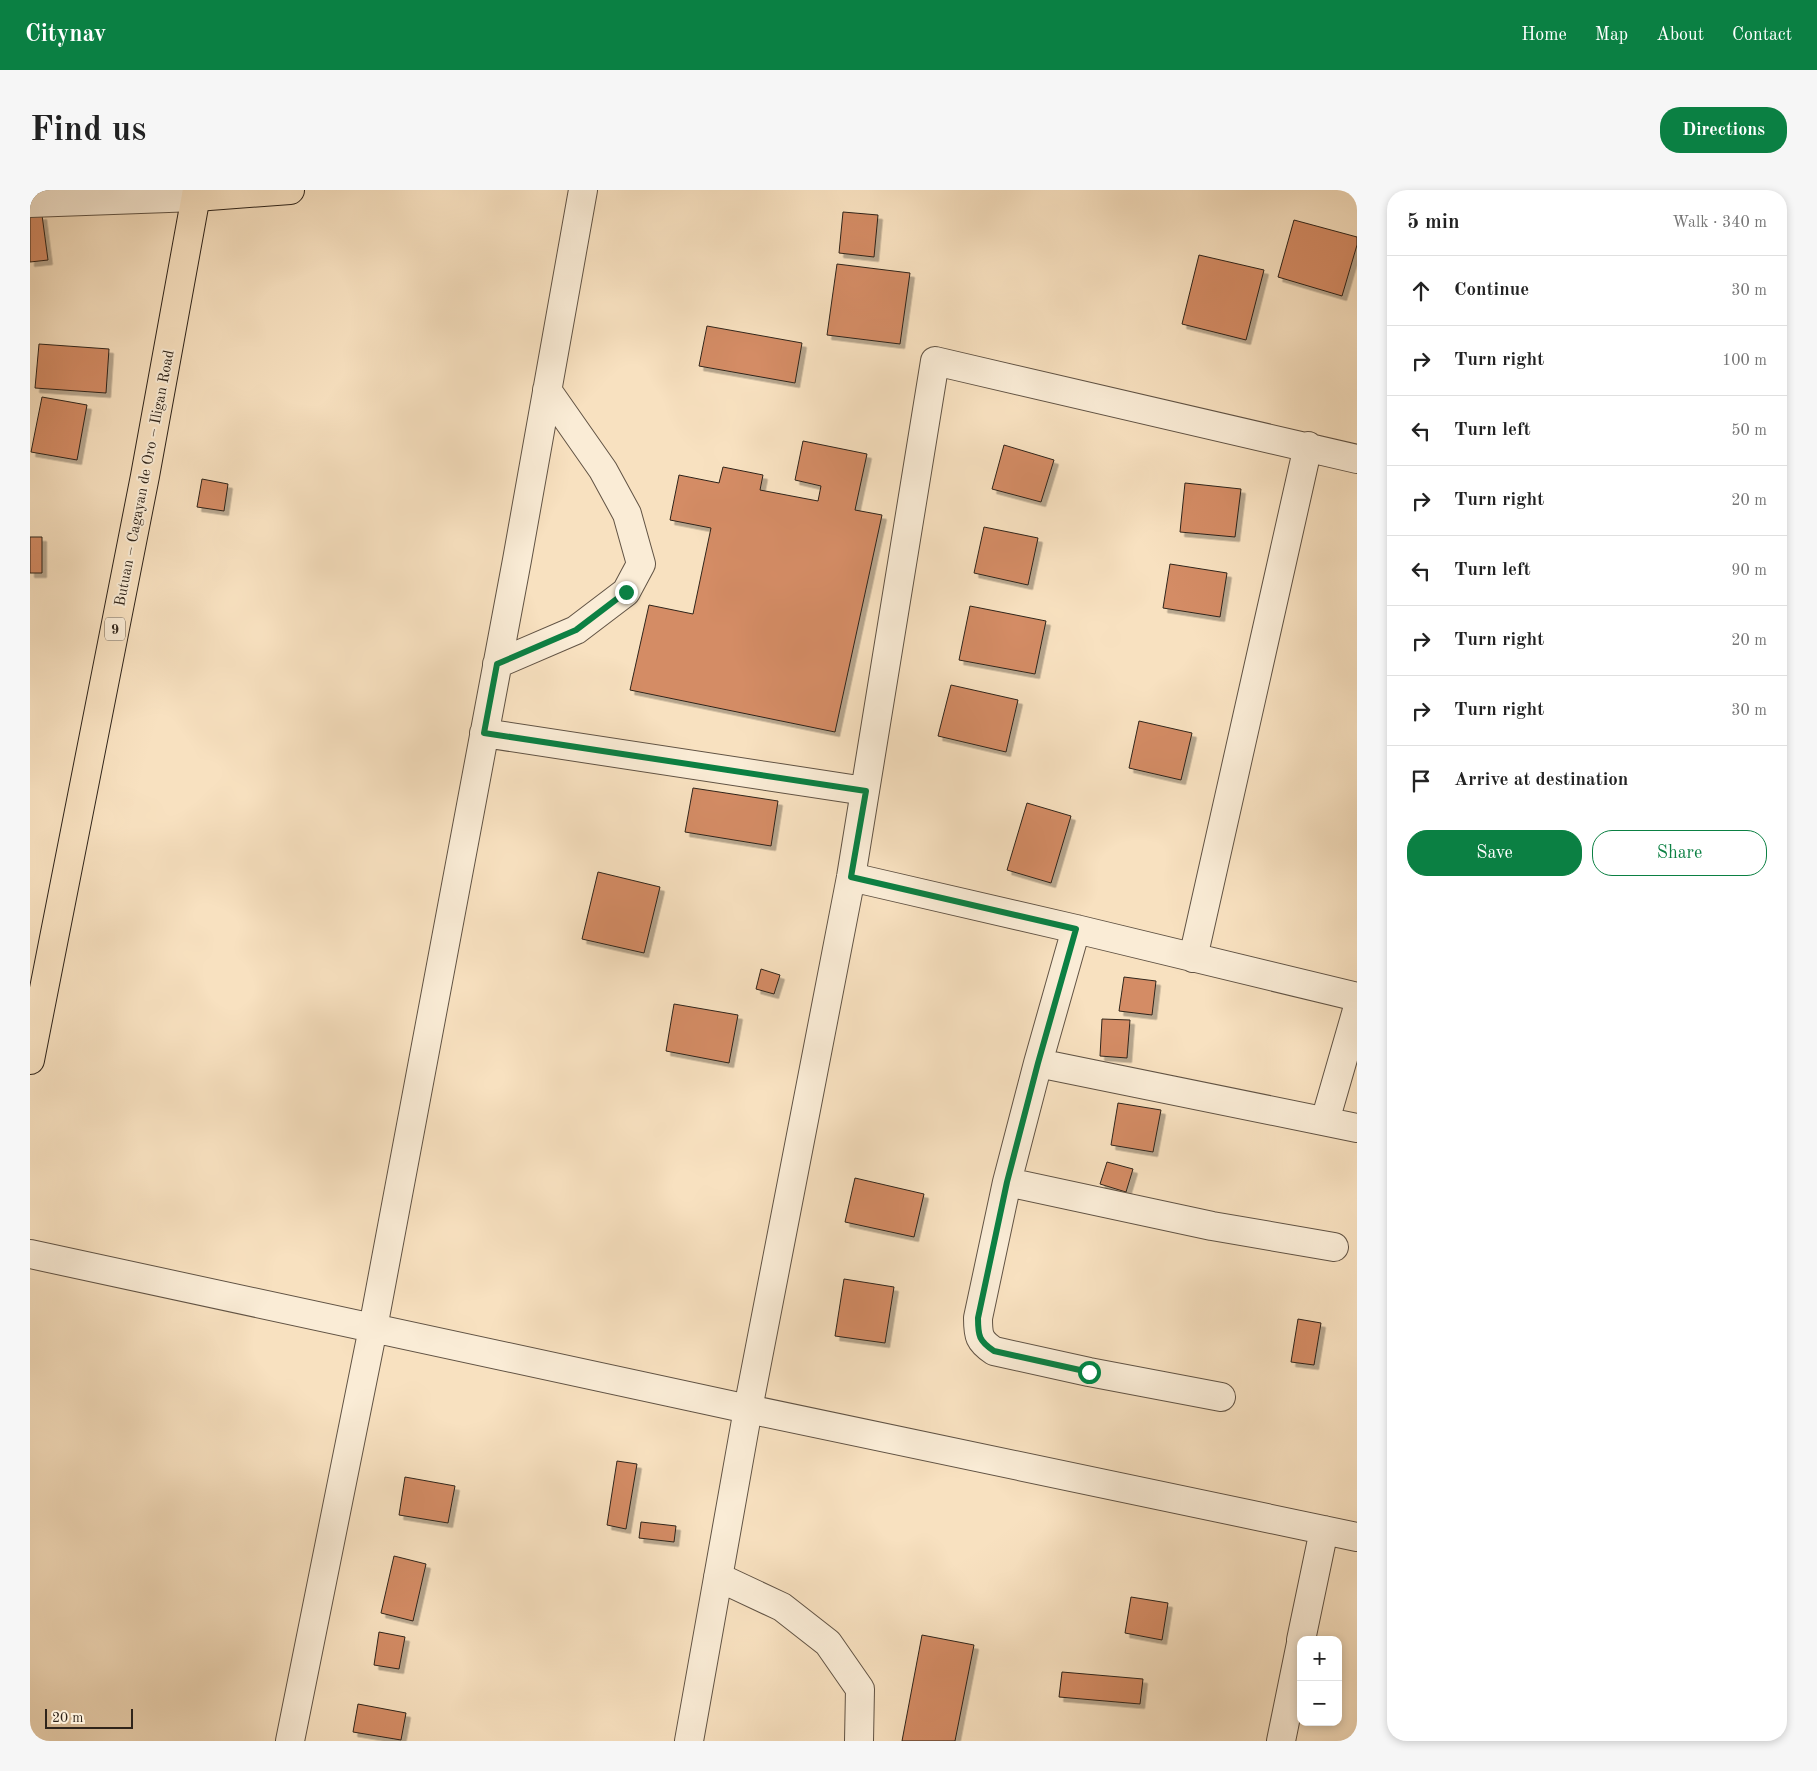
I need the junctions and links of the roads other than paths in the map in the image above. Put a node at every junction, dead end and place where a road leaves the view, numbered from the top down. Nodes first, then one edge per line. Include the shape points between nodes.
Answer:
1 (290, 190) edge
2 (583, 190) edge
3 (196, 193) edge
4 (30, 203) edge
5 (547, 390) junction
6 (1308, 446) junction
7 (1357, 459) edge
8 (497, 664) junction
9 (484, 733) junction
10 (866, 791) junction
11 (851, 877) junction
12 (1076, 929) junction
13 (1192, 958) junction
14 (1357, 997) edge
15 (1357, 1010) edge
16 (30, 1060) edge
17 (1038, 1063) junction
18 (1325, 1121) junction
19 (1357, 1128) edge
20 (1007, 1182) junction
21 (1334, 1247) dead end
22 (30, 1254) edge
23 (373, 1328) junction
24 (1222, 1397) dead end
25 (748, 1409) junction
26 (1324, 1530) junction
27 (1357, 1537) edge
28 (718, 1577) junction
29 (1302, 1636) edge
30 (1297, 1661) edge
31 (290, 1741) edge
32 (689, 1741) edge
33 (858, 1741) edge
34 (1281, 1741) edge

1 - 3 main road
2 - 5 street
3 - 4 street
3 - 16 main road, Butuan – Cagayan de Oro – Iligan Road / 9 via 145,476
5 - 8 street
5 - 8 street via 602,470 627,514 641,564 626,592 576,630
6 - 7 street
6 - 10 street via 935,361
6 - 13 street
8 - 9 street
9 - 10 street
9 - 23 street
10 - 11 street
11 - 12 street
11 - 25 street
12 - 13 street
12 - 17 street
13 - 14 street
15 - 18 street
17 - 18 street
17 - 20 street
18 - 19 street
20 - 21 street via 1212,1226
20 - 24 street via 978,1318 978,1334 983,1344 994,1351 1022,1358
22 - 23 street
23 - 25 street
23 - 31 street
25 - 26 street
25 - 28 street
26 - 27 street
26 - 29 street
28 - 32 street
28 - 33 street via 782,1608 828,1643 860,1689
30 - 34 street

